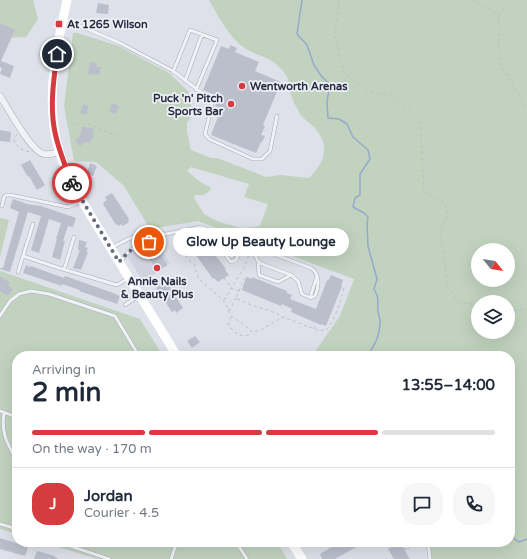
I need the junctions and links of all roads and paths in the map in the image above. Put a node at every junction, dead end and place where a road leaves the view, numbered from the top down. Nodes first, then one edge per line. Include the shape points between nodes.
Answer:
1 (67, 0) edge
2 (339, 0) edge
3 (473, 0) edge
4 (513, 0) edge
5 (499, 15) junction
6 (63, 19) junction
7 (202, 34) junction
8 (173, 71) junction
9 (185, 81) junction
10 (196, 90) junction
11 (0, 96) edge
12 (527, 109) edge
13 (277, 116) dead end
14 (76, 125) dead end
15 (22, 131) junction
16 (120, 136) dead end
17 (39, 151) junction
18 (60, 152) junction
19 (82, 201) junction
20 (2, 206) dead end
21 (33, 224) dead end
22 (205, 228) junction
23 (166, 234) junction
24 (74, 237) dead end
25 (190, 240) dead end
26 (244, 243) junction
27 (250, 245) junction
28 (219, 246) junction
29 (111, 248) junction
30 (23, 256) junction
31 (232, 258) dead end
32 (258, 261) junction
33 (119, 262) junction
34 (64, 270) junction
35 (18, 272) dead end
36 (291, 275) junction
37 (318, 275) junction
38 (129, 278) junction
39 (224, 278) dead end
40 (244, 279) dead end
41 (344, 286) dead end
42 (232, 288) junction
43 (239, 291) junction
44 (139, 294) junction
45 (311, 295) dead end
46 (236, 298) junction
47 (224, 300) junction
48 (471, 304) edge
49 (125, 305) dead end
50 (527, 309) edge
51 (515, 310) edge
52 (229, 311) junction
53 (0, 316) edge
54 (232, 317) junction
55 (283, 317) junction
56 (315, 324) dead end
57 (314, 329) junction
58 (252, 332) junction
59 (136, 351) edge
60 (174, 351) edge
61 (0, 411) edge
62 (4, 413) junction
63 (12, 415) edge
64 (12, 452) edge
65 (0, 524) edge
66 (12, 528) edge
67 (73, 547) edge
68 (175, 547) edge
69 (239, 547) edge
70 (294, 547) edge
71 (429, 547) edge
72 (109, 559) edge
73 (171, 559) edge
74 (247, 559) edge
75 (302, 559) edge
76 (430, 559) edge

1 - 6 main road
2 - 48 path via 335,35 344,74 368,92 391,95 420,119 424,192 444,203 448,213 440,234 448,288 459,302
3 - 5 path
4 - 5 path
5 - 12 path via 499,62
6 - 8 lane via 120,43
6 - 18 main road via 52,108
7 - 8 lane via 190,30
7 - 9 lane
7 - 10 lane via 217,40
8 - 9 lane
9 - 10 lane
10 - 13 lane via 210,99 212,105 205,134 210,139 253,159 262,159 270,151
11 - 15 street
14 - 16 path via 89,124
15 - 17 street
15 - 17 path via 14,139 18,148 31,152
17 - 18 street via 43,154
18 - 19 main road via 72,184
19 - 20 lane via 68,207 6,195
19 - 29 main road
21 - 30 lane
22 - 23 lane
22 - 26 lane
22 - 28 lane
23 - 29 lane via 153,232 137,235
23 - 33 lane via 140,244
24 - 34 lane
25 - 47 path via 183,247 186,257 194,264 197,276 202,282
26 - 27 lane
26 - 28 lane via 236,260 232,262
27 - 32 lane
27 - 37 lane via 311,268
27 - 42 path via 245,266
28 - 31 lane
29 - 33 main road
30 - 34 lane
30 - 35 lane
32 - 36 lane
32 - 36 lane via 259,275 278,282
33 - 38 main road
34 - 38 lane via 117,285
36 - 37 lane via 298,281 302,294 312,298 317,289
37 - 45 lane
38 - 44 main road
39 - 42 path
40 - 43 path
41 - 57 path via 330,327 324,331
42 - 43 path
42 - 47 path
43 - 46 path
44 - 49 lane
44 - 60 main road
46 - 52 path
46 - 55 path
47 - 52 path
50 - 51 path
52 - 54 path
53 - 59 lane via 10,301 19,294 31,291 49,294 116,316
54 - 58 path
54 - 58 path via 228,324 235,332 242,336 248,336
55 - 57 path
55 - 58 path via 261,330
56 - 57 path
61 - 62 lane
62 - 63 lane
62 - 64 lane via 6,441
65 - 66 lane
67 - 72 lane
68 - 73 lane
69 - 74 lane
70 - 75 main road
71 - 76 lane

